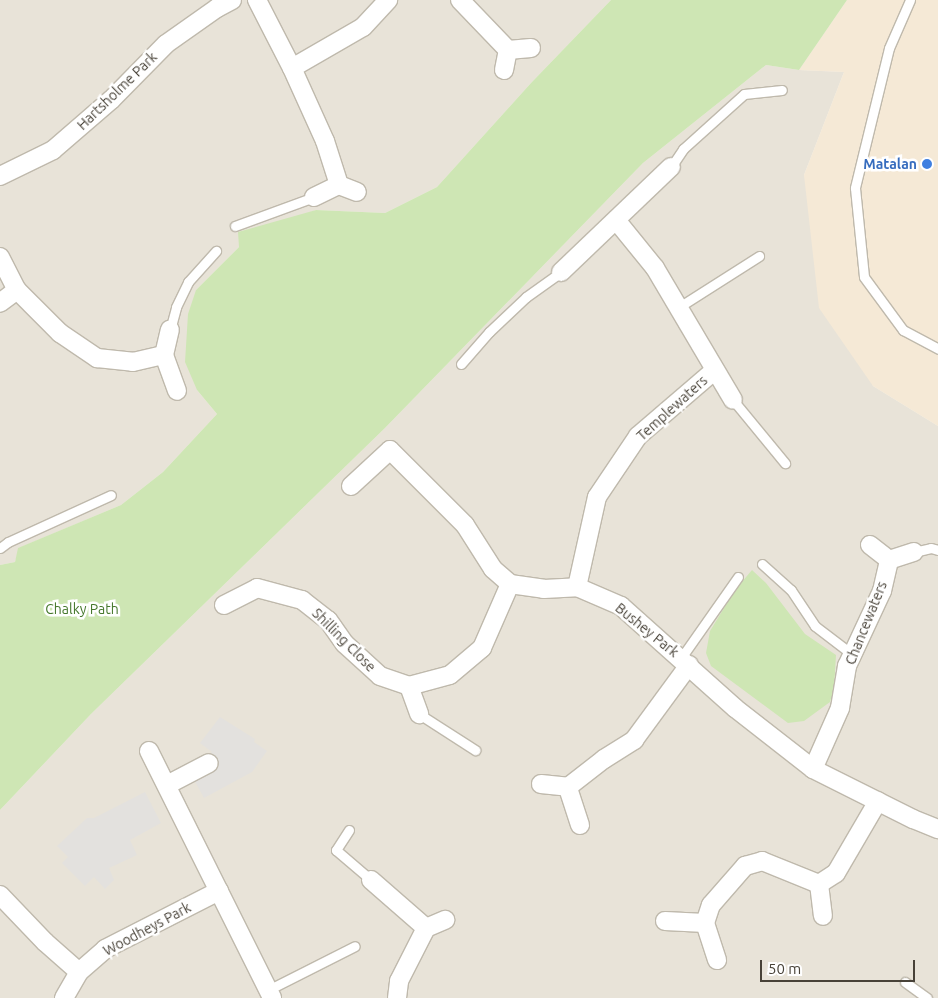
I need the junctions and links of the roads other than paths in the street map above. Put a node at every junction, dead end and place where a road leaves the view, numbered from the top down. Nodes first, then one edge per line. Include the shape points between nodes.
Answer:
1 (232, 0) edge
2 (257, 0) edge
3 (388, 0) edge
4 (460, 0) edge
5 (910, 0) edge
6 (531, 48) dead end
7 (508, 50) junction
8 (292, 68) junction
9 (504, 70) dead end
10 (782, 90) dead end
11 (671, 167) joint
12 (0, 176) edge
13 (339, 185) junction
14 (357, 192) dead end
15 (314, 197) joint
16 (616, 220) junction
17 (235, 226) dead end
18 (216, 251) dead end
19 (759, 256) dead end
20 (0, 257) edge
21 (561, 272) joint
22 (17, 290) junction
23 (0, 303) edge
24 (679, 308) junction
25 (170, 330) joint
26 (938, 349) edge
27 (164, 355) junction
28 (461, 364) dead end
29 (716, 370) junction
30 (177, 390) dead end
31 (733, 400) joint
32 (785, 463) dead end
33 (351, 486) dead end
34 (111, 495) dead end
35 (870, 545) dead end
36 (0, 548) edge
37 (938, 550) edge
38 (914, 552) joint
39 (889, 560) junction
40 (762, 564) dead end
41 (738, 577) dead end
42 (510, 584) junction
43 (576, 587) junction
44 (224, 605) dead end
45 (853, 654) junction
46 (685, 662) junction
47 (409, 686) junction
48 (419, 714) joint
49 (475, 750) dead end
50 (149, 751) dead end
51 (209, 763) dead end
52 (813, 769) junction
53 (541, 784) dead end
54 (167, 785) junction
55 (568, 787) junction
56 (878, 800) junction
57 (580, 825) dead end
58 (938, 829) edge
59 (349, 830) dead end
60 (371, 880) joint
61 (819, 884) junction
62 (219, 892) junction
63 (0, 895) edge
64 (824, 916) dead end
65 (445, 920) dead end
66 (665, 921) dead end
67 (705, 923) junction
68 (426, 928) junction
69 (355, 946) dead end
70 (717, 960) dead end
71 (79, 972) junction
72 (905, 982) dead end
73 (270, 994) edge
74 (64, 998) edge
75 (397, 998) edge
76 (927, 998) edge

1 - 12 street, Hartsholme Park via 166,44 111,100 53,150
2 - 8 street
3 - 8 street via 363,27
4 - 7 street
5 - 26 lane via 889,48 855,188 864,277 903,330
6 - 7 street
7 - 9 street
8 - 13 street via 325,141
10 - 11 lane via 744,94 682,149
11 - 16 street
13 - 14 street
13 - 15 street
15 - 17 lane
16 - 21 street
16 - 24 street, Templewaters via 655,268
18 - 25 lane via 188,282
19 - 24 lane
20 - 22 street
21 - 28 lane via 526,297
22 - 23 street
22 - 27 street via 60,332 98,358 133,362
24 - 29 street, Templewaters
25 - 27 street
27 - 30 street
29 - 31 street, Templewaters
29 - 43 street, Templewaters via 638,436 597,497
31 - 32 lane
33 - 42 street via 390,450 465,525 494,569
34 - 36 lane
35 - 39 street
37 - 38 lane via 931,548
38 - 39 street
39 - 45 street, Chancewaters via 882,591
40 - 45 lane via 791,590 815,626
41 - 46 lane
42 - 43 street, Bushey Park via 544,589
42 - 47 street via 482,648 450,675
43 - 46 street, Bushey Park via 621,606
44 - 47 street, Shilling Close via 257,588 302,600 328,620 346,644 380,676
45 - 52 street, Chancewaters via 847,666 840,708
46 - 52 street, Bushey Park via 735,708
46 - 55 street via 634,740
47 - 48 street
48 - 49 lane
50 - 54 street
51 - 54 street
52 - 56 street, Bushey Park
53 - 55 street
54 - 62 street
55 - 57 street
56 - 58 street, Bushey Park
56 - 61 street via 836,873
59 - 60 lane via 336,850
60 - 68 street
61 - 64 street
61 - 67 street via 762,860 745,866 712,905
62 - 71 street, Woodheys Park via 106,949
62 - 73 street
63 - 71 street
65 - 68 street
66 - 67 street
67 - 70 street
68 - 75 street via 399,981
69 - 73 lane
71 - 74 street, Woodheys Park
72 - 76 lane

